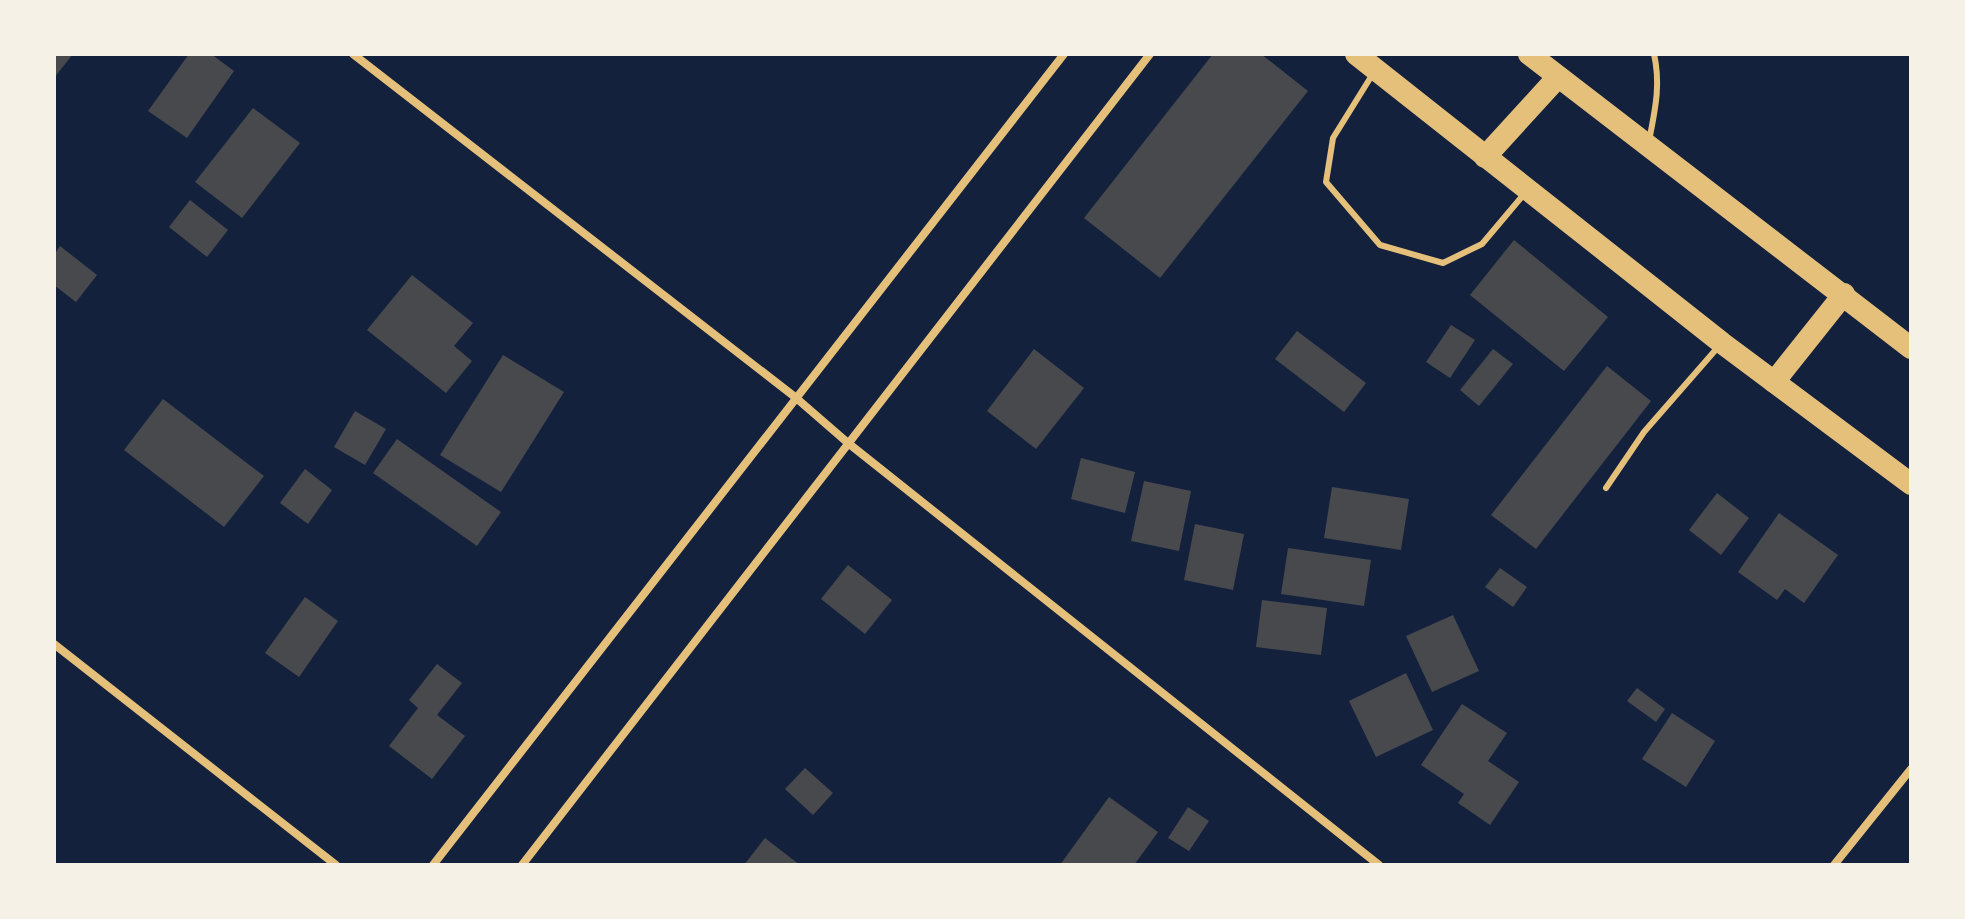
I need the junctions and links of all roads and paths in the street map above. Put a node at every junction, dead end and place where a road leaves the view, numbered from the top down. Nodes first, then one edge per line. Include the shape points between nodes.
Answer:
1 (353, 54) edge
2 (1064, 54) edge
3 (1150, 54) edge
4 (1356, 54) edge
5 (1529, 54) edge
6 (1654, 54) edge
7 (1376, 70) junction
8 (1558, 77) junction
9 (1647, 146) junction
10 (1485, 157) junction
11 (1527, 190) junction
12 (1844, 294) junction
13 (1722, 343) junction
14 (1911, 348) edge
15 (1774, 382) junction
16 (795, 397) junction
17 (848, 443) junction
18 (1911, 484) edge
19 (1606, 488) dead end
20 (54, 644) edge
21 (1911, 769) edge
22 (336, 865) edge
23 (433, 865) edge
24 (522, 865) edge
25 (1379, 865) edge
26 (1834, 865) edge

1 - 16 street
2 - 16 street
3 - 17 street
4 - 7 highway
5 - 8 highway
6 - 9 lane via 1658,98
7 - 10 highway
7 - 11 lane via 1333,138 1326,182 1380,245 1443,263 1482,244
8 - 9 highway
8 - 10 highway
9 - 12 highway
10 - 11 highway
11 - 13 highway
12 - 14 highway
12 - 15 highway
13 - 15 highway
13 - 19 lane via 1644,432
15 - 18 highway
16 - 17 street
16 - 23 street
17 - 24 street
17 - 25 street
20 - 22 street
21 - 26 street

